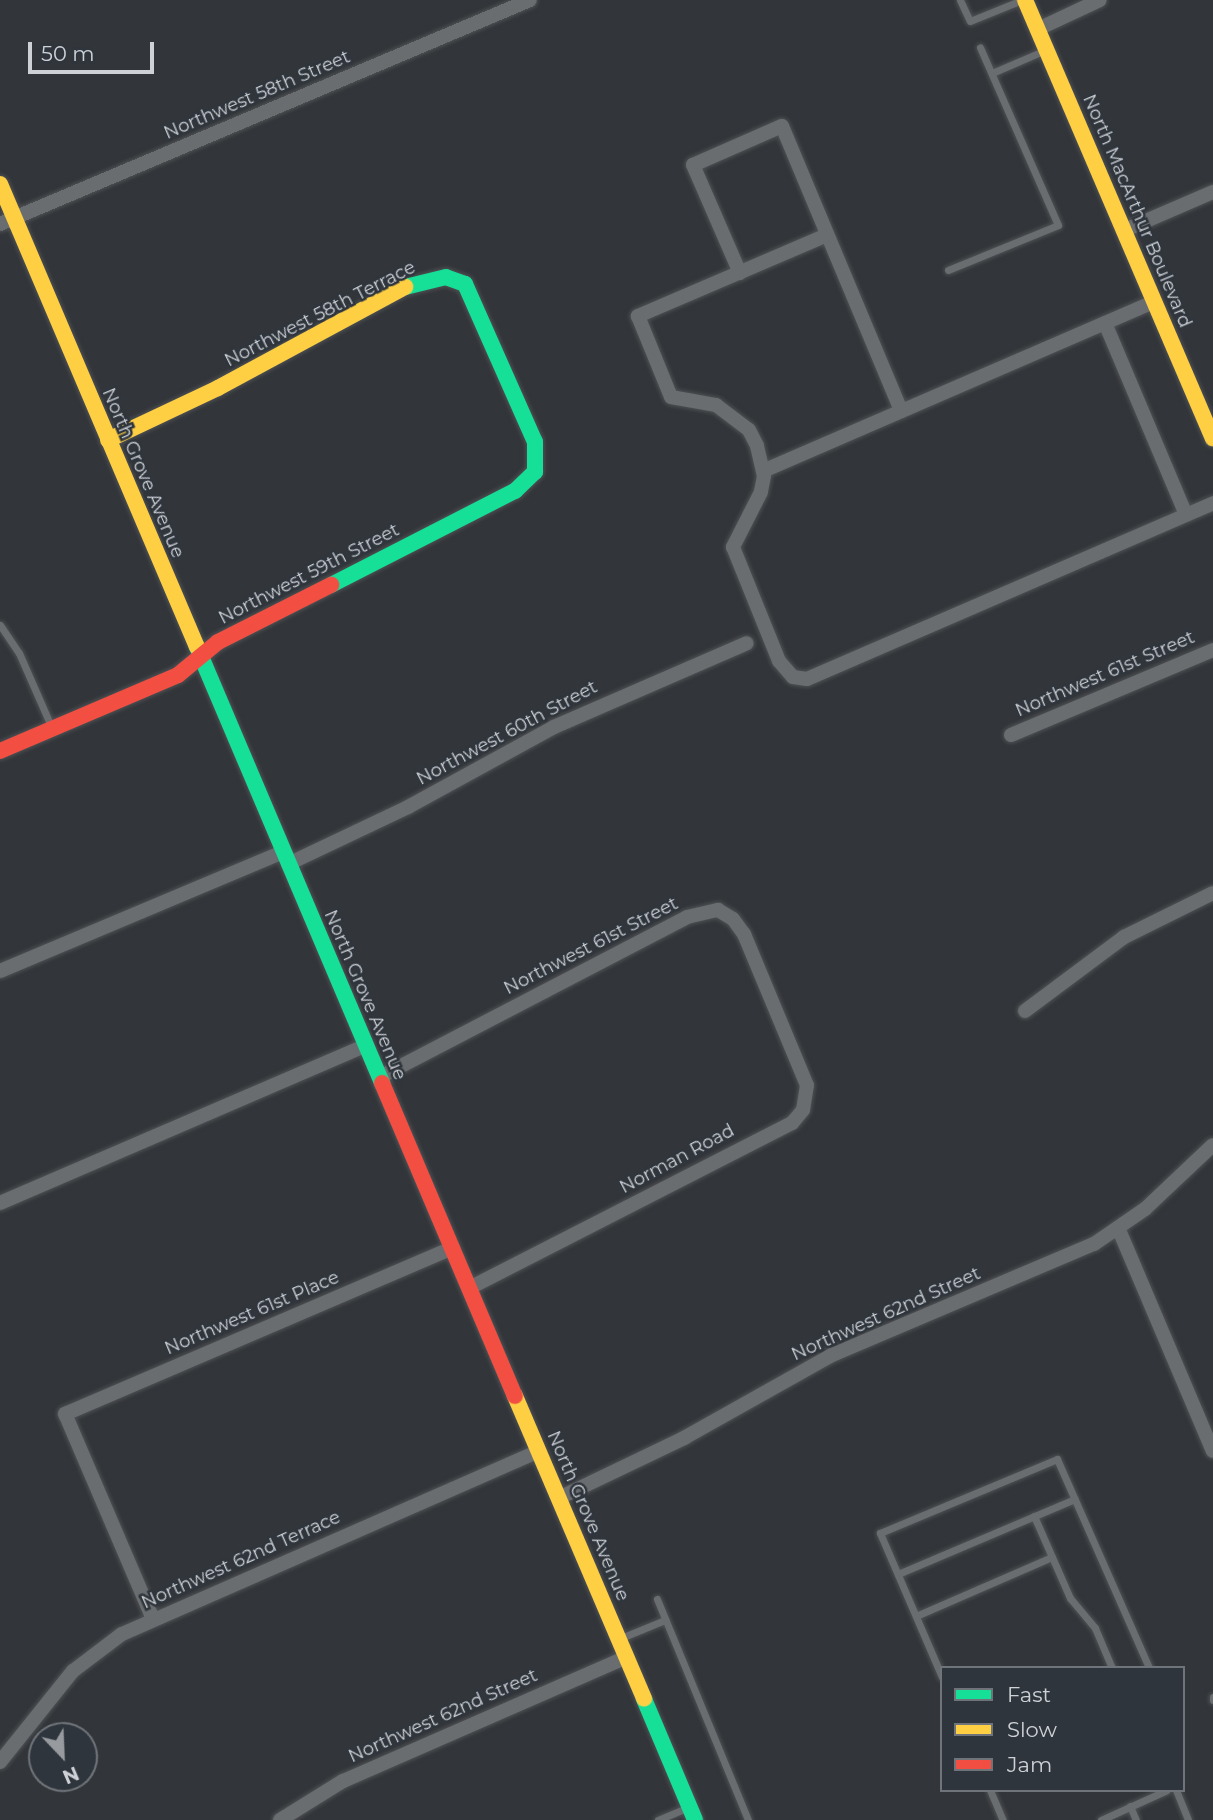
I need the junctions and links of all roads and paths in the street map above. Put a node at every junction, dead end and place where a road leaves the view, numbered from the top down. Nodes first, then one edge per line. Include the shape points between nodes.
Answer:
1 (530, 0) edge
2 (960, 0) edge
3 (1024, 0) edge
4 (1100, 0) edge
5 (1038, 29) junction
6 (981, 47) dead end
7 (1047, 49) junction
8 (992, 72) junction
9 (0, 184) edge
10 (1213, 192) edge
11 (7, 221) edge
12 (1125, 230) junction
13 (828, 235) junction
14 (948, 270) dead end
15 (740, 272) junction
16 (1155, 301) junction
17 (1105, 323) junction
18 (505, 371) joint
19 (901, 411) junction
20 (1213, 438) edge
21 (108, 440) junction
22 (763, 471) junction
23 (1213, 503) edge
24 (1186, 515) junction
25 (0, 625) edge
26 (747, 643) dead end
27 (1213, 650) edge
28 (200, 657) junction
29 (52, 729) junction
30 (1011, 735) dead end
31 (0, 751) edge
32 (285, 858) junction
33 (1213, 892) edge
34 (0, 971) edge
35 (776, 1009) joint
36 (1025, 1011) dead end
37 (366, 1045) junction
38 (380, 1077) junction
39 (1213, 1145) edge
40 (0, 1203) edge
41 (1119, 1230) junction
42 (453, 1248) junction
43 (470, 1288) junction
44 (538, 1451) junction
45 (1213, 1451) edge
46 (559, 1498) junction
47 (1074, 1499) junction
48 (1034, 1516) junction
49 (1052, 1557) junction
50 (898, 1574) junction
51 (657, 1599) dead end
52 (916, 1616) junction
53 (153, 1619) junction
54 (666, 1620) junction
55 (619, 1638) junction
56 (627, 1657) junction
57 (1111, 1666) edge
58 (1148, 1666) edge
59 (940, 1672) edge
60 (0, 1762) edge
61 (991, 1792) edge
62 (1162, 1792) edge
63 (1177, 1792) edge
64 (1130, 1806) junction
65 (692, 1813) edge
66 (280, 1820) edge
67 (658, 1820) edge
68 (748, 1820) edge
69 (1003, 1820) edge
70 (1101, 1820) edge
71 (1136, 1820) edge
72 (1188, 1820) edge

1 - 11 street, Northwest 58th Street
2 - 3 lane via 970,22
3 - 5 street, North MacArthur Boulevard
4 - 5 street
5 - 7 street, North MacArthur Boulevard
6 - 8 lane
7 - 8 lane
7 - 12 street, North MacArthur Boulevard
8 - 14 lane via 1058,225
9 - 11 street, North Grove Avenue
10 - 12 street
11 - 21 street, North Grove Avenue
12 - 16 street, North MacArthur Boulevard
13 - 15 street
13 - 15 street via 782,126 693,165
13 - 19 street
15 - 22 street via 638,316 671,397 716,405 735,417 753,438
16 - 17 street
16 - 20 street, North MacArthur Boulevard
17 - 19 street
17 - 24 street
18 - 21 street, Northwest 58th Terrace via 465,284 434,277 404,288 206,394
18 - 28 street, Northwest 59th Street via 535,442 535,472 527,484 218,642
19 - 22 street
21 - 28 street, North Grove Avenue
22 - 24 street via 761,492 733,547 779,661 793,677 807,678
23 - 24 street
25 - 29 lane via 19,653
26 - 32 street, Northwest 60th Street via 554,727 408,807
27 - 30 street, Northwest 61st Street
28 - 29 street, Northwest 59th Street via 178,675
28 - 32 street, North Grove Avenue
29 - 31 street, Northwest 59th Street
32 - 34 street, Northwest 60th Street
32 - 37 street, North Grove Avenue
33 - 36 street via 1124,937
35 - 38 street, Northwest 61st Street via 733,919 718,911 703,911
35 - 43 street, Norman Road via 807,1085 808,1097 792,1123
37 - 38 street, North Grove Avenue
37 - 40 street
38 - 42 street, North Grove Avenue
39 - 41 street, Northwest 62nd Street
41 - 45 street
41 - 46 street, Northwest 62nd Street via 832,1355 684,1438
42 - 43 street, North Grove Avenue
42 - 53 street, Northwest 61st Place via 65,1414
43 - 44 street, North Grove Avenue
44 - 46 street, North Grove Avenue
44 - 53 street, Northwest 62nd Terrace
46 - 55 street, North Grove Avenue
47 - 48 lane
47 - 50 lane via 1057,1459 880,1533
47 - 58 lane
48 - 49 lane
48 - 50 lane
49 - 52 lane
49 - 57 lane via 1070,1598 1095,1628
50 - 52 lane
51 - 54 lane
52 - 59 lane
53 - 60 street, Northwest 62nd Terrace via 122,1634 74,1671
54 - 55 lane
54 - 68 lane
55 - 56 street, North Grove Avenue
56 - 65 street, North Grove Avenue
56 - 66 street, Northwest 62nd Street via 343,1781
61 - 69 lane
62 - 64 lane
63 - 72 lane
64 - 70 lane
64 - 71 lane
65 - 67 lane

